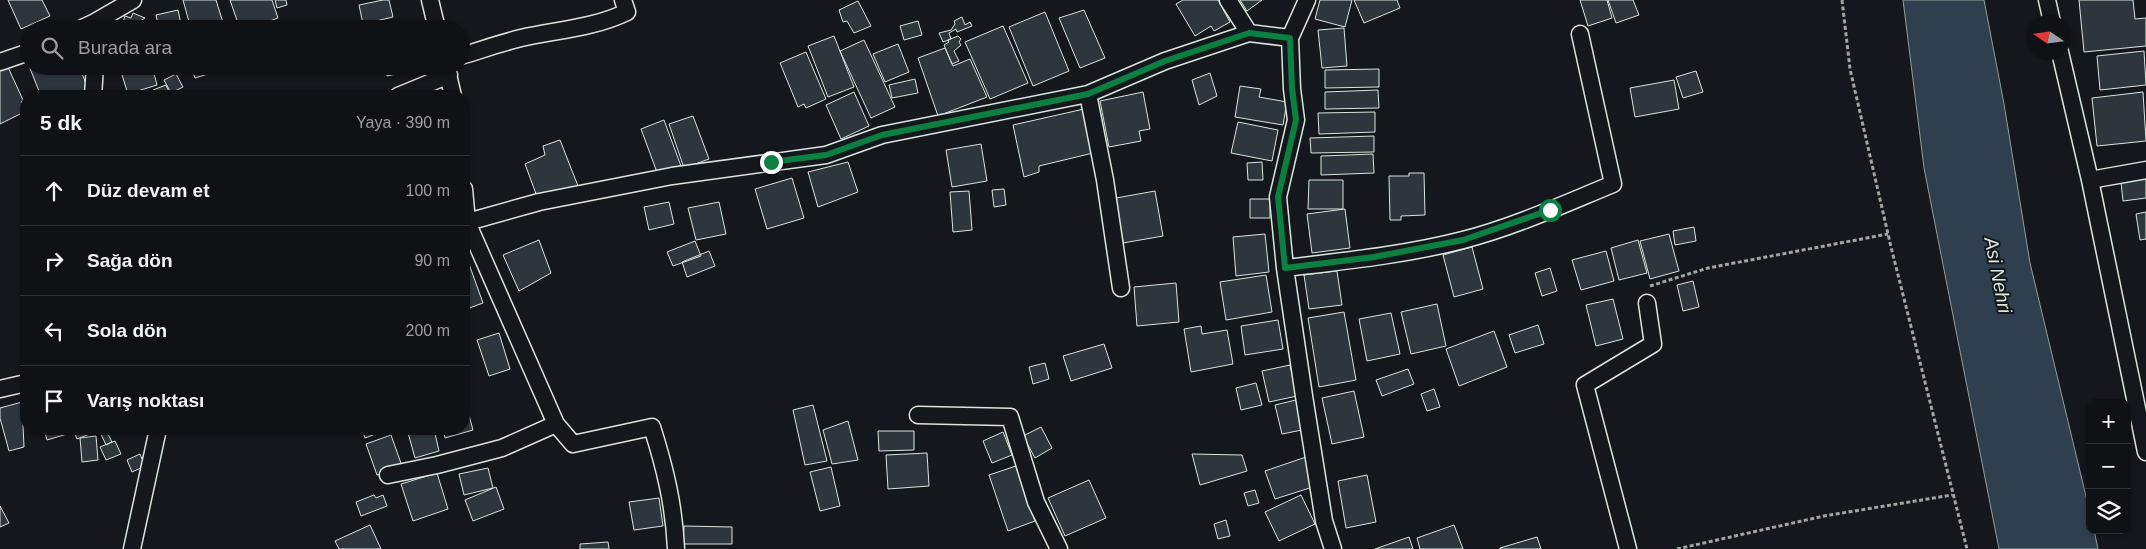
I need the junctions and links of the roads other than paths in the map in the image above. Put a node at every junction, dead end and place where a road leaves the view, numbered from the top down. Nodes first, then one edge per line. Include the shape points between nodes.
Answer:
1 (132, 0) edge
2 (430, 0) edge
3 (623, 0) edge
4 (1228, 0) edge
5 (1307, 0) edge
6 (2047, 0) edge
7 (2050, 15) edge
8 (100, 20) edge
9 (435, 20) edge
10 (1249, 33) junction
11 (1580, 34) dead end
12 (1290, 38) junction
13 (470, 53) edge
14 (20, 55) edge
15 (2062, 60) edge
16 (0, 62) edge
17 (95, 75) edge
18 (439, 75) edge
19 (448, 75) edge
20 (94, 90) edge
21 (410, 90) edge
22 (452, 90) edge
23 (1088, 94) junction
24 (2146, 170) edge
25 (2090, 180) junction
26 (470, 222) edge
27 (470, 232) edge
28 (1285, 268) junction
29 (1121, 288) dead end
30 (1647, 303) road end
31 (20, 384) edge
32 (0, 388) edge
33 (918, 415) dead end
34 (556, 424) junction
35 (157, 435) edge
36 (2146, 452) edge
37 (388, 476) dead end
38 (132, 549) edge
39 (676, 549) edge
40 (1059, 549) edge
41 (1333, 549) edge
42 (1628, 549) edge

1 - 8 street
2 - 9 street
3 - 13 street via 627,12 613,18 520,38
4 - 10 street
5 - 12 street
6 - 7 street
10 - 12 street
10 - 23 street via 1165,61
11 - 28 street via 1613,184 1463,240 1374,257
12 - 28 street via 1296,120 1278,197
14 - 16 street
15 - 25 street
17 - 20 street
18 - 21 street
19 - 22 street
23 - 26 street via 882,135 826,155 672,176 540,202
23 - 29 street
24 - 25 street
25 - 36 street
27 - 34 street
28 - 41 street via 1324,521
30 - 42 street via 1653,344 1585,385
31 - 32 street
33 - 40 street via 1010,417 1036,502
34 - 37 street via 502,448
34 - 39 street via 573,444 652,427 666,472 675,520
35 - 38 street

